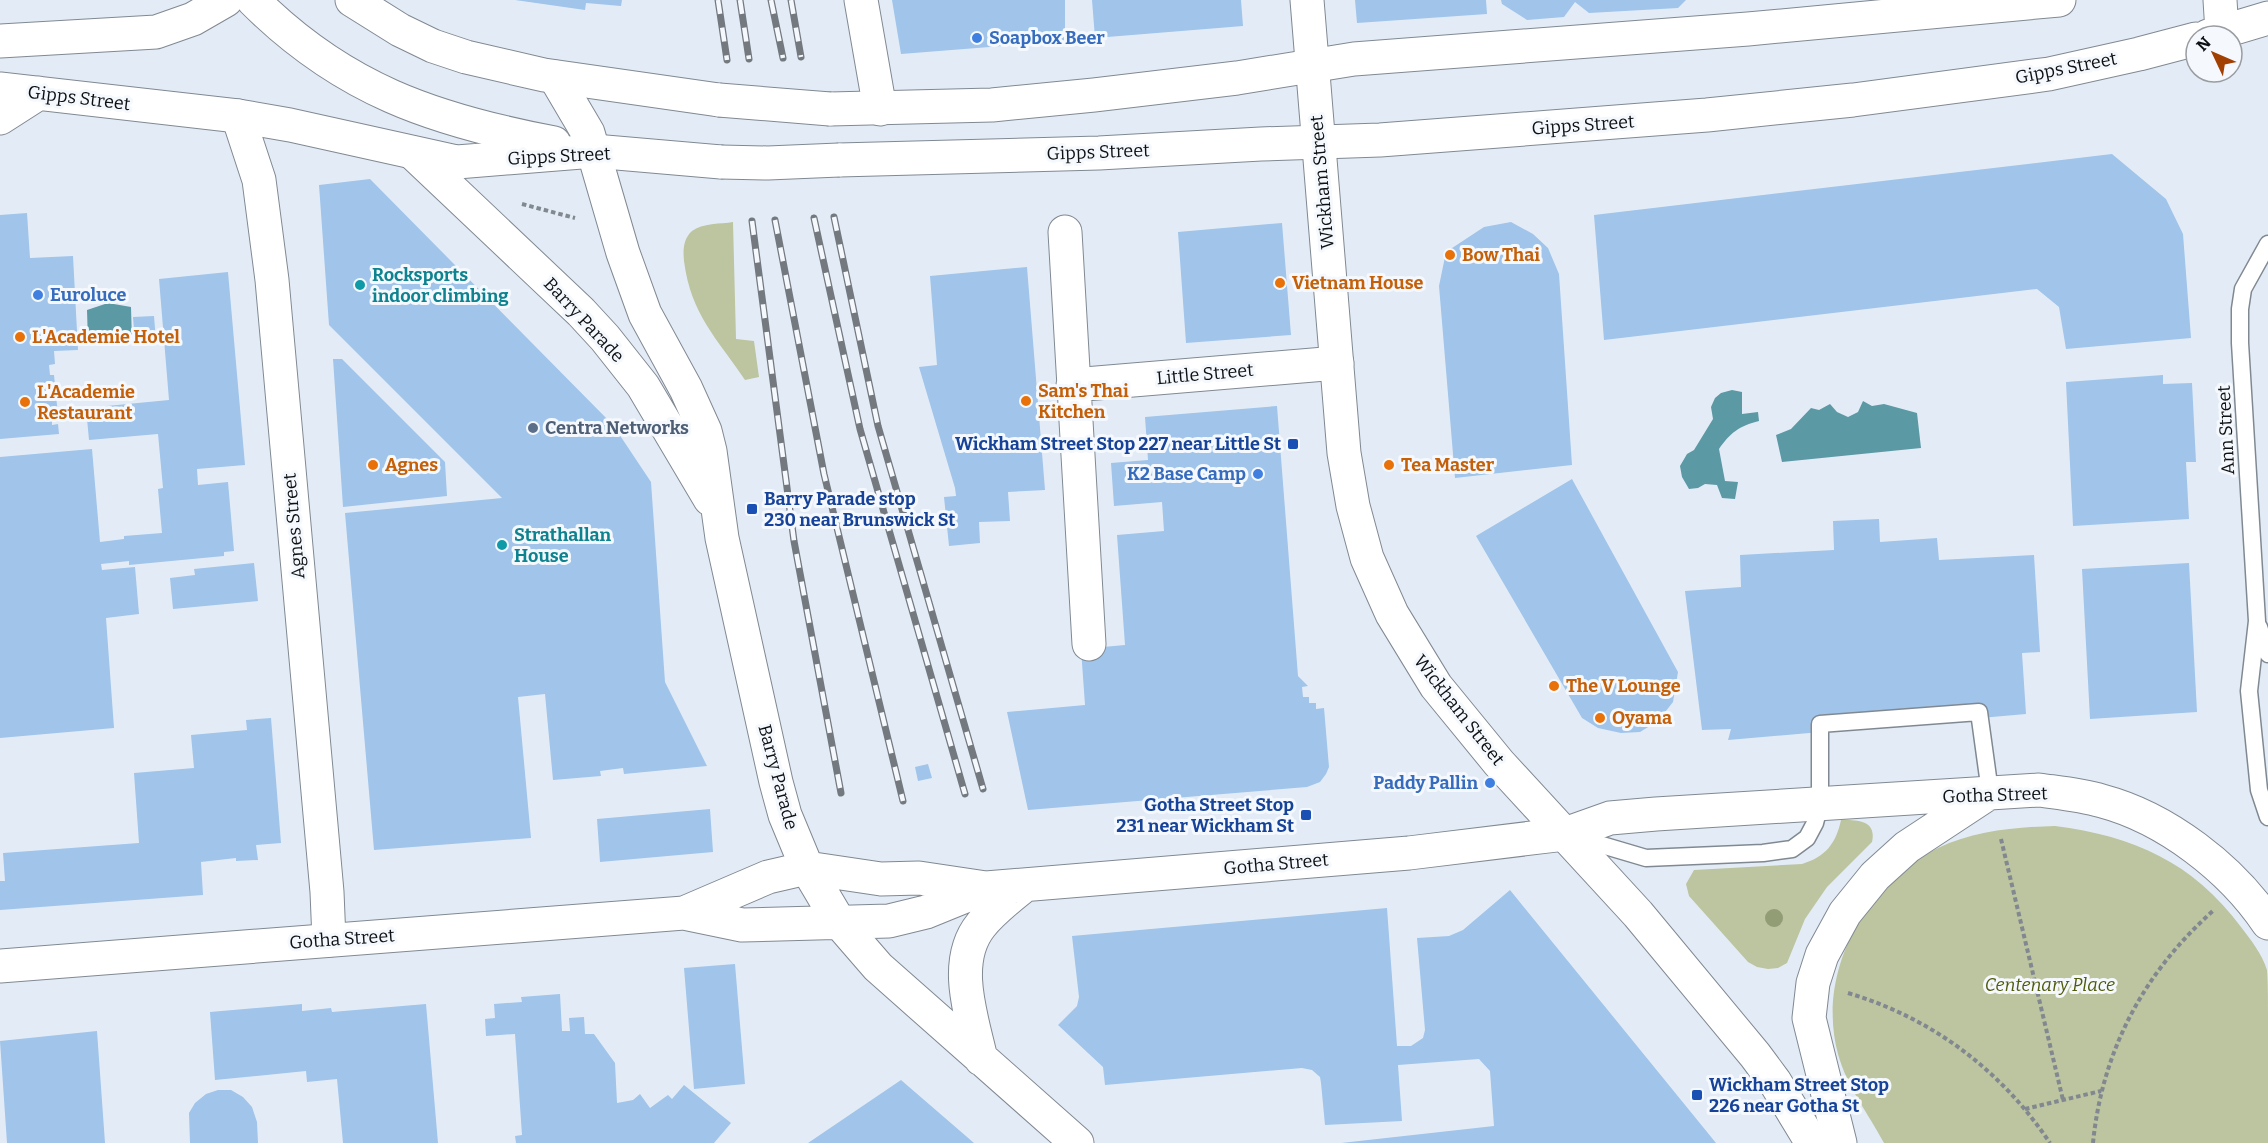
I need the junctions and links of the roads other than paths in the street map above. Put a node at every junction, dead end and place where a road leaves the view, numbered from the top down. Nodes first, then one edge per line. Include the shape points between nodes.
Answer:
1 (226, 0) edge
2 (253, 0) edge
3 (352, 0) edge
4 (861, 0) edge
5 (1307, 0) edge
6 (2059, 0) edge
7 (2220, 0) edge
8 (2266, 10) edge
9 (2213, 24) edge
10 (2235, 24) edge
11 (0, 41) edge
12 (2184, 42) edge
13 (1313, 64) junction
14 (555, 76) junction
15 (0, 89) edge
16 (39, 93) junction
17 (880, 109) junction
18 (238, 116) junction
19 (0, 118) edge
20 (1318, 142) junction
21 (594, 151) junction
22 (413, 153) junction
23 (1065, 232) dead end
24 (2268, 243) edge
25 (1337, 363) junction
26 (1073, 385) junction
27 (720, 516) junction
28 (2257, 621) junction
29 (1089, 644) dead end
30 (2268, 654) edge
31 (1990, 792) junction
32 (1820, 804) junction
33 (2268, 817) edge
34 (1565, 834) junction
35 (807, 868) junction
36 (1025, 885) junction
37 (986, 888) junction
38 (684, 913) junction
39 (839, 922) junction
40 (2268, 924) edge
41 (329, 940) junction
42 (0, 966) edge
43 (981, 1059) junction
44 (1077, 1143) edge
45 (1812, 1143) edge
46 (1840, 1143) edge

1 - 11 main road via 193,19 156,32
2 - 21 main road via 305,47 387,96 440,116
3 - 14 main road via 433,46 506,68
4 - 17 main road
5 - 13 main road, Wickham Street
6 - 13 main road
7 - 9 main road
8 - 10 main road, Gipps Street
12 - 20 main road, Gipps Street via 2049,74 1853,100 1707,116
13 - 17 main road via 1237,78 1094,95 992,105
13 - 20 main road, Wickham Street
14 - 17 main road, bridge via 719,100
14 - 21 main road, Barry Parade
15 - 16 main road, Gipps Street
16 - 18 main road, Gipps Street
16 - 19 main road
18 - 22 main road, Gipps Street
18 - 41 main road, Agnes Street via 259,180 272,280
20 - 21 main road, Gipps Street, bridge via 768,163
20 - 25 main road, Wickham Street
21 - 22 main road, Gipps Street via 457,162
21 - 27 main road, Barry Parade via 645,314 705,431
22 - 27 main road, Barry Parade via 605,338 643,386
23 - 26 main road
24 - 28 lane, Ann Street via 2243,289 2240,309
25 - 26 main road, Little Street
25 - 34 main road, Wickham Street via 1344,453 1353,506 1367,558 1392,614 1436,686 1499,763
26 - 29 main road
27 - 35 main road, Barry Parade via 776,782
28 - 30 lane, Ann Street
28 - 33 lane, Ann Street via 2249,691 2259,790
31 - 32 main road, Gotha Street
31 - 32 lane via 1979,712 1820,724
31 - 40 main road, Gotha Street via 2039,790 2077,795 2130,811 2182,839 2215,864 2249,896
31 - 46 main road via 1907,847 1875,876 1845,913 1822,955 1813,983 1809,1018
32 - 34 main road, Gotha Street via 1610,818
32 - 34 lane, Gotha Street via 1807,838 1792,849 1778,851 1646,858
34 - 36 main road, Gotha Street via 1409,853
34 - 45 main road, Wickham Street via 1755,1054
35 - 37 main road, Gotha Street
35 - 38 main road, Gotha Street via 768,877
35 - 39 main road, Barry Parade
36 - 37 main road, Gotha Street
36 - 43 main road via 981,925 967,956 970,1007
37 - 39 main road, Gotha Street via 908,917
38 - 39 main road, Gotha Street via 742,925
38 - 41 main road, Gotha Street
39 - 43 main road, Barry Parade via 878,968
41 - 42 main road, Gotha Street
43 - 44 main road, Barry Parade

